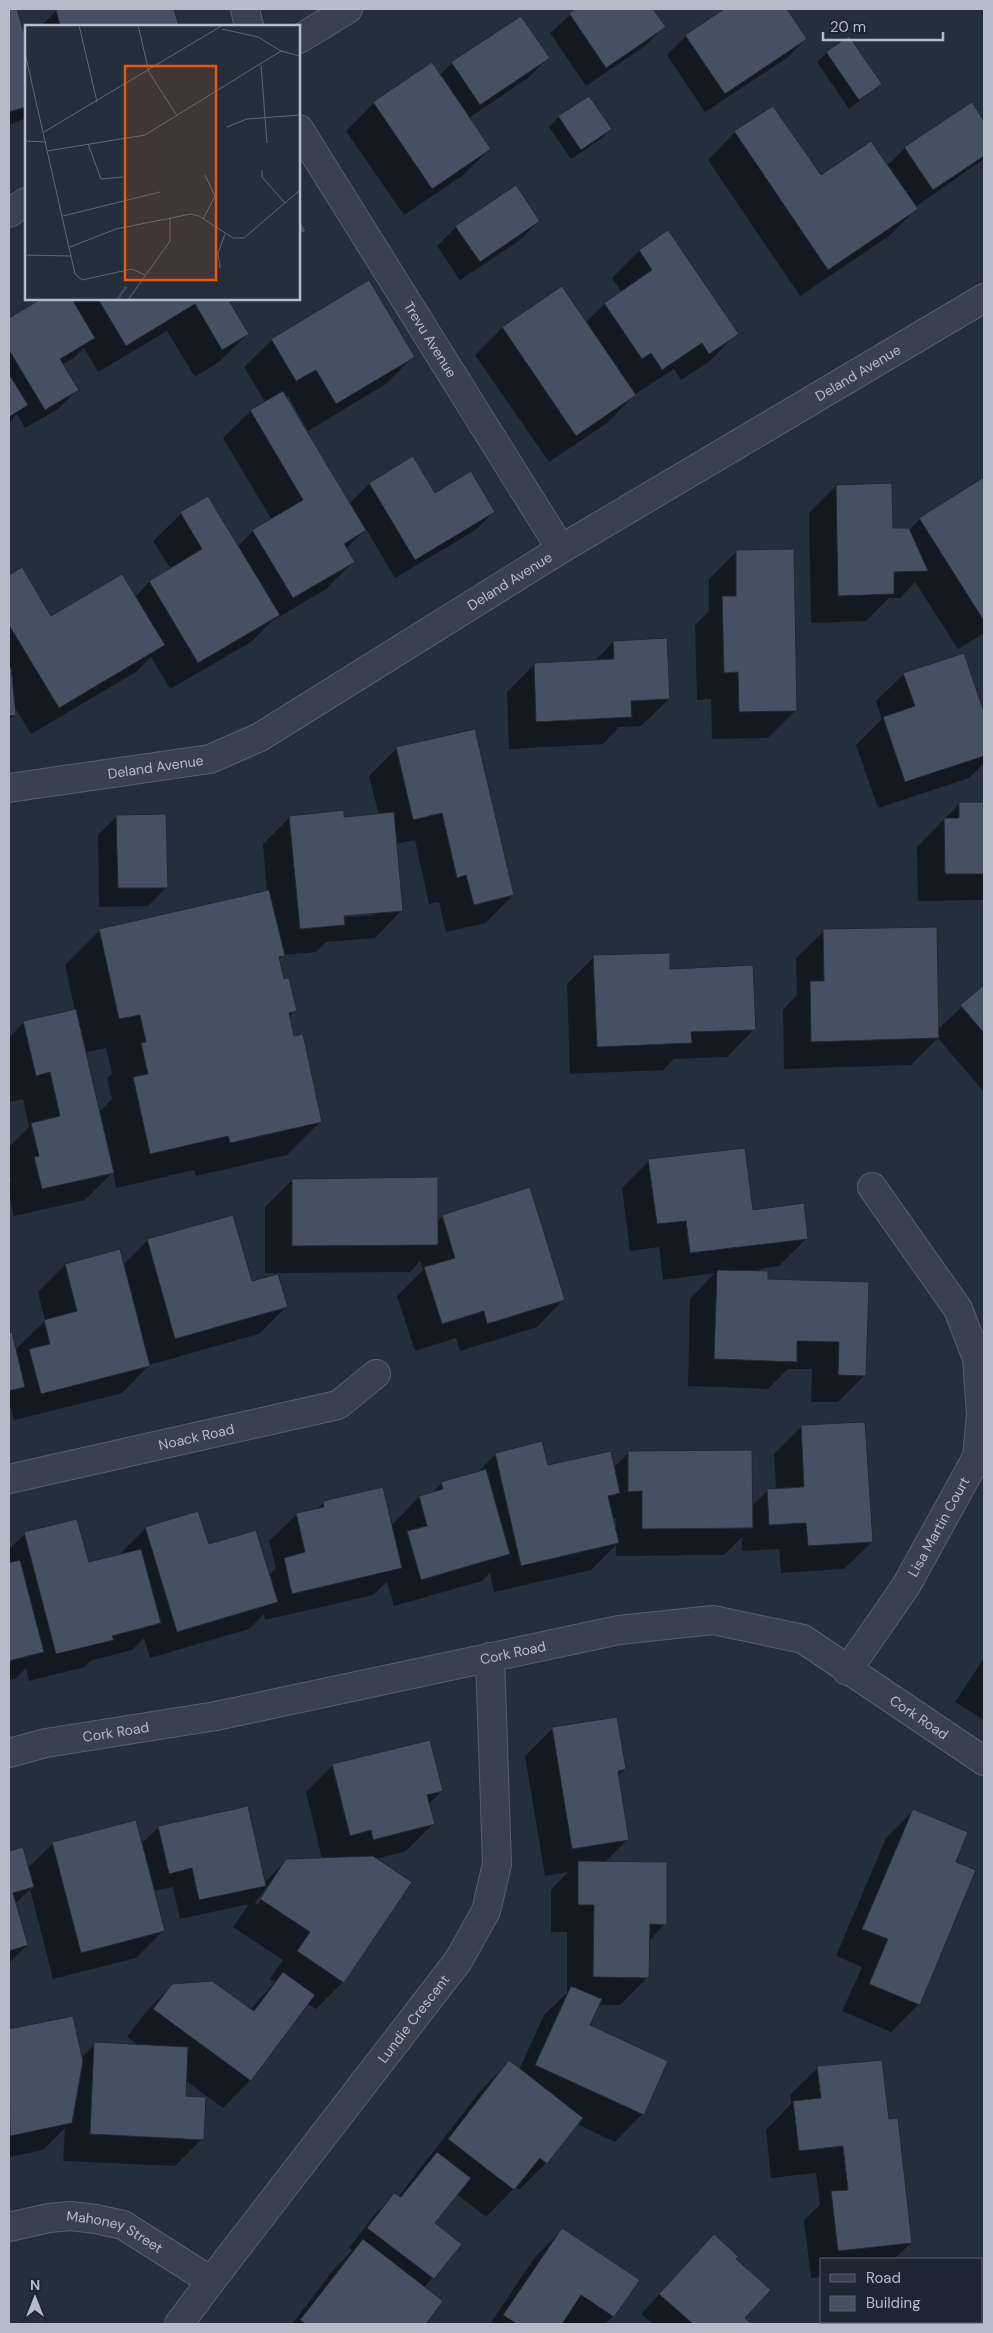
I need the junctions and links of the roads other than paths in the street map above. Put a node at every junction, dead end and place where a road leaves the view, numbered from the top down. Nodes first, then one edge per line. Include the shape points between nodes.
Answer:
1 (245, 9) edge
2 (348, 9) edge
3 (249, 25) edge
4 (300, 38) edge
5 (300, 131) edge
6 (25, 203) edge
7 (9, 213) edge
8 (984, 298) edge
9 (561, 549) junction
10 (9, 788) edge
11 (872, 1187) dead end
12 (376, 1374) dead end
13 (9, 1478) edge
14 (490, 1657) junction
15 (848, 1671) junction
16 (9, 1753) edge
17 (984, 1762) edge
18 (9, 2227) edge
19 (211, 2280) junction
20 (179, 2324) edge

1 - 3 street
2 - 4 street
5 - 9 street, Trevu Avenue
6 - 7 street
8 - 9 street, Deland Avenue
9 - 10 street, Deland Avenue via 260,737 227,752 200,761
11 - 15 street, Lisa Martin Court via 958,1309 977,1358 981,1415 977,1457 906,1586
12 - 13 street, Noack Road via 338,1406
14 - 15 street, Cork Road via 619,1630 713,1620 803,1639
14 - 16 street, Cork Road via 216,1716 46,1743
14 - 19 street, Lundie Crescent via 497,1864 486,1911 458,1961
15 - 17 street, Cork Road
18 - 19 street, Mahoney Street via 70,2216 123,2225
19 - 20 street, Lundie Crescent

